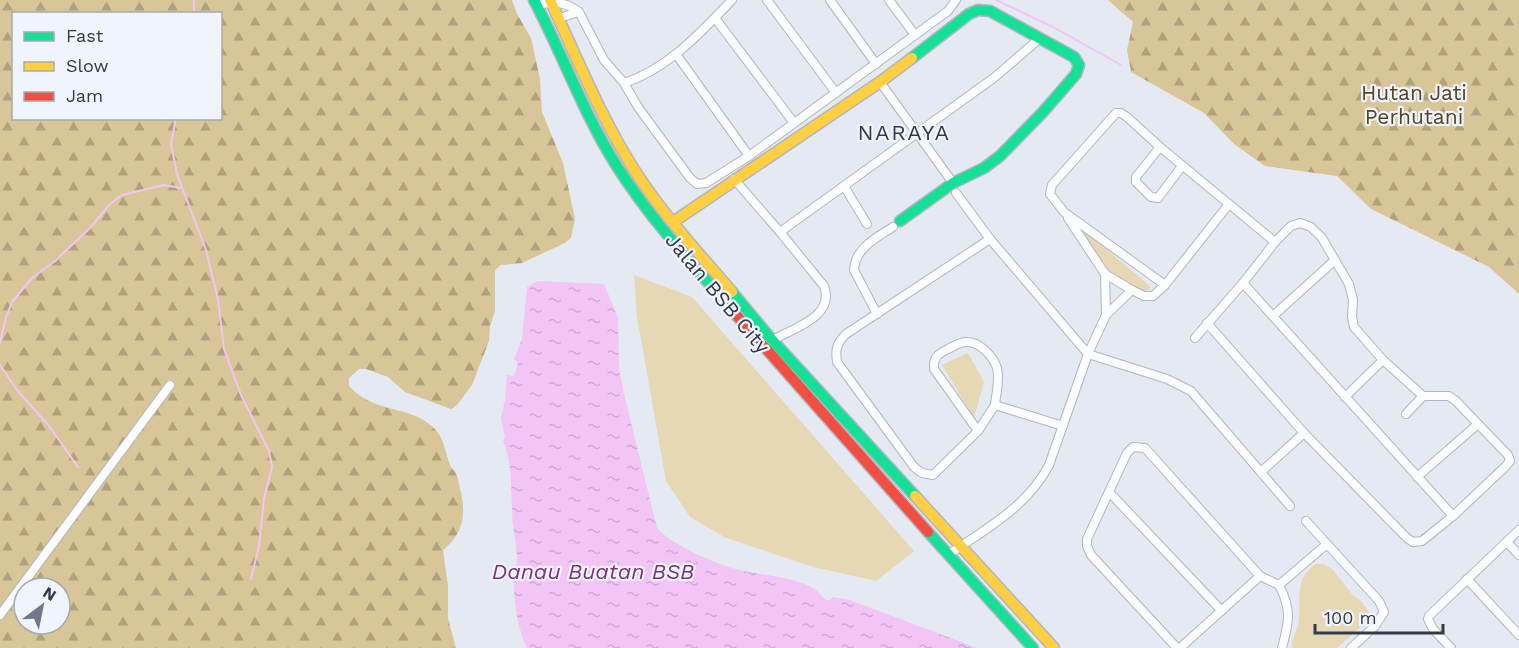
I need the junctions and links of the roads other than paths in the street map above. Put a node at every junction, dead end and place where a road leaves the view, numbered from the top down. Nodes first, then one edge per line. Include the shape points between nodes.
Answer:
1 (551, 0) edge
2 (732, 0) edge
3 (767, 0) edge
4 (830, 0) edge
5 (889, 0) edge
6 (956, 0) edge
7 (536, 3) edge
8 (579, 12) junction
9 (559, 18) junction
10 (715, 18) junction
11 (915, 35) junction
12 (1039, 39) junction
13 (676, 54) junction
14 (876, 64) junction
15 (880, 82) junction
16 (624, 83) junction
17 (836, 93) junction
18 (794, 123) junction
19 (917, 134) junction
20 (1160, 147) junction
21 (749, 156) junction
22 (1182, 166) junction
23 (734, 179) junction
24 (844, 186) junction
25 (954, 188) junction
26 (1229, 204) junction
27 (1064, 212) junction
28 (673, 222) junction
29 (867, 224) dead end
30 (897, 224) joint
31 (780, 232) junction
32 (990, 239) junction
33 (1275, 242) junction
34 (1335, 261) junction
35 (1105, 274) junction
36 (1243, 283) junction
37 (1165, 285) junction
38 (1132, 290) junction
39 (877, 314) junction
40 (1106, 315) junction
41 (1273, 316) junction
42 (1207, 324) junction
43 (1195, 338) dead end
44 (767, 344) junction
45 (1088, 354) junction
46 (1383, 360) junction
47 (170, 385) dead end
48 (1423, 396) junction
49 (1345, 398) junction
50 (995, 405) junction
51 (1406, 414) dead end
52 (1478, 424) junction
53 (1063, 426) junction
54 (978, 431) junction
55 (1304, 433) junction
56 (1261, 472) junction
57 (1417, 477) junction
58 (1110, 493) junction
59 (1290, 506) dead end
60 (1453, 516) junction
61 (1306, 521) dead end
62 (1519, 530) edge
63 (1507, 542) junction
64 (1327, 544) junction
65 (960, 546) junction
66 (949, 554) junction
67 (1519, 555) edge
68 (1260, 576) junction
69 (1467, 579) junction
70 (1279, 585) junction
71 (1221, 610) junction
72 (0, 615) edge
73 (1519, 635) edge
74 (1033, 648) edge
75 (1054, 648) edge
76 (1178, 648) edge
77 (1282, 648) edge
78 (1351, 648) edge
79 (1450, 648) edge

1 - 7 street
1 - 8 street
1 - 9 street, Jalan BSB City
2 - 10 street
3 - 17 street
4 - 14 street
5 - 11 street
6 - 11 street via 948,11
7 - 44 street, Jalan BSB City via 598,136 618,169 643,203
8 - 9 street
8 - 16 street via 604,60
9 - 28 street, Jalan BSB City via 615,138
10 - 13 street
10 - 18 street
11 - 14 street
12 - 15 street via 990,11 978,10
12 - 19 street
12 - 25 street via 1074,57 1079,65 1076,74 1000,156
13 - 16 street via 657,69
13 - 21 street
14 - 17 street
15 - 19 street
15 - 23 street
16 - 21 street via 683,170 697,184 706,183
17 - 18 street
18 - 21 street
19 - 24 street
19 - 25 street
20 - 22 street
20 - 22 street via 1136,180 1151,196 1160,197
20 - 27 street via 1121,113 1113,114 1052,185 1050,194
22 - 26 street
23 - 28 street
23 - 31 street
24 - 29 street
24 - 31 street
25 - 30 street
25 - 32 street
26 - 33 street
26 - 37 street
27 - 35 street
27 - 37 street
28 - 44 street, Jalan BSB City
30 - 39 street via 862,249 854,263
31 - 44 street via 827,295 823,309 813,318
32 - 39 street
32 - 45 street
33 - 34 street via 1291,226 1305,224 1322,238
33 - 36 street
34 - 41 street
34 - 46 street via 1352,291 1354,327
35 - 38 street
35 - 40 street
36 - 41 street
36 - 42 street
37 - 38 street via 1149,297
38 - 40 street
39 - 54 street via 838,343 837,362 914,467 933,475
40 - 45 street
41 - 49 street
42 - 43 street
42 - 55 street
44 - 65 street, Jalan BSB City
44 - 66 street, Jalan BSB City via 917,522
45 - 53 street
45 - 56 street via 1167,379 1191,392
46 - 48 street
46 - 49 street
47 - 72 street
48 - 51 street
48 - 52 street via 1449,396
49 - 57 street
50 - 53 street
50 - 54 street
50 - 54 street via 997,368 984,349 967,342 938,355 934,369
52 - 57 street
52 - 60 street via 1508,455 1509,461
53 - 65 street via 1049,465 1035,488
55 - 56 street
55 - 60 street via 1413,542 1422,541
56 - 59 street
57 - 60 street
58 - 68 street via 1127,453 1133,447 1145,448
58 - 71 street
58 - 76 street via 1088,539 1091,555
61 - 64 street
62 - 63 street
63 - 67 street
63 - 69 street
64 - 70 street
64 - 78 street via 1384,612
65 - 66 street
65 - 75 street, Jalan BSB City
66 - 74 street, Jalan BSB City
68 - 70 street
68 - 71 street
69 - 73 street
69 - 79 street via 1428,618
70 - 77 street via 1289,618
71 - 76 street

